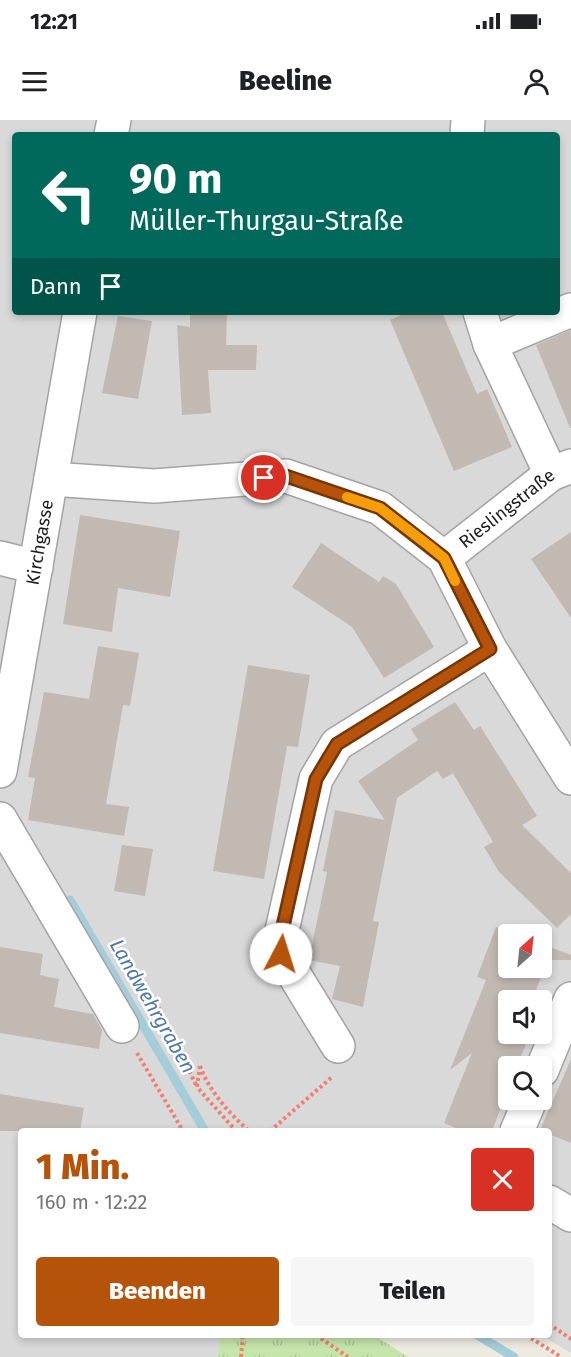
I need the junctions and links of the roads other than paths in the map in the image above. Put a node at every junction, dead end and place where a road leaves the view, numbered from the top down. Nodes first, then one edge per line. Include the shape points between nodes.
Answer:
1 (79, 315) edge
2 (481, 315) edge
3 (559, 315) edge
4 (490, 344) junction
5 (561, 470) edge
6 (51, 479) junction
7 (0, 558) edge
8 (444, 558) junction
9 (36, 567) junction
10 (490, 649) junction
11 (0, 771) edge
12 (571, 778) edge
13 (0, 819) edge
14 (571, 999) edge
15 (122, 1026) road end
16 (338, 1046) road end
17 (548, 1056) edge
18 (526, 1110) edge
19 (518, 1128) edge
20 (552, 1204) edge
21 (571, 1215) edge

1 - 6 street, Kirchgasse
2 - 4 street
3 - 4 street
4 - 5 street
5 - 8 street, Rieslingstraße
6 - 8 street via 154,486 286,476 380,508
6 - 9 street, Kirchgasse
7 - 9 street
8 - 10 street
9 - 11 street, Kirchgasse
10 - 12 street
10 - 16 street via 337,744 316,779 281,935 281,954
13 - 15 street
14 - 17 street
18 - 19 street
20 - 21 street

